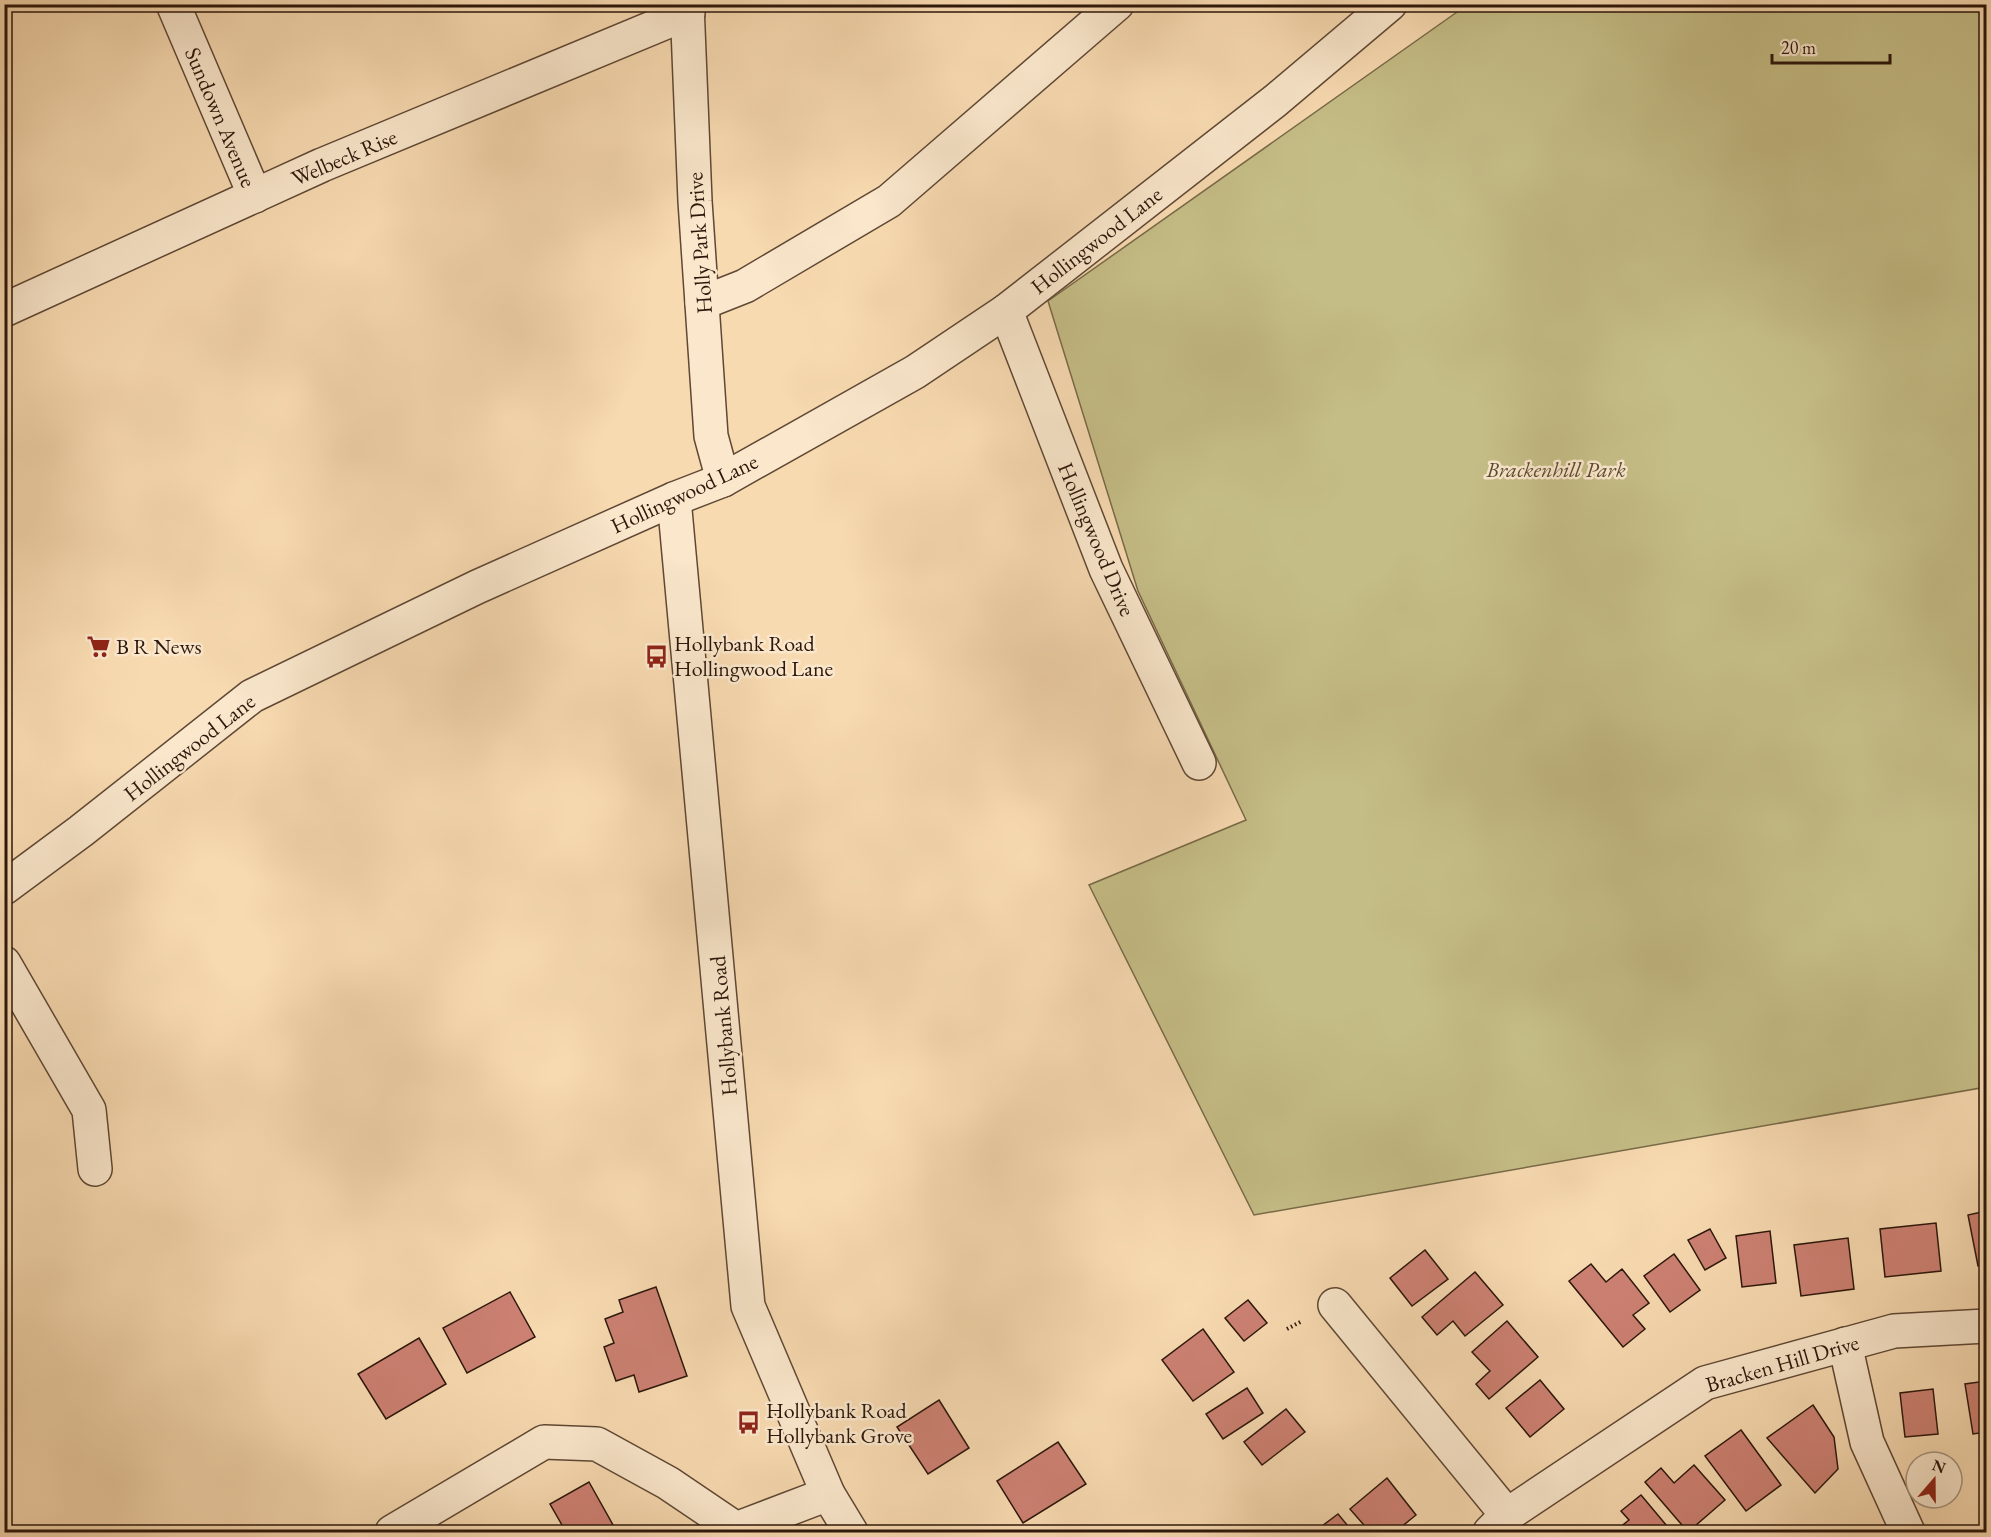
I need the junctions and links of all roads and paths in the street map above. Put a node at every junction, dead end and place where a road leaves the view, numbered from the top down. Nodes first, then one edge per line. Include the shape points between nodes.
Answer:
1 (173, 4) edge
2 (1118, 4) edge
3 (1390, 4) edge
4 (687, 9) edge
5 (255, 196) junction
6 (702, 303) junction
7 (4, 310) edge
8 (1006, 311) junction
9 (723, 480) junction
10 (674, 499) junction
11 (1199, 764) dead end
12 (4, 888) edge
13 (4, 963) edge
14 (95, 1169) dead end
15 (1335, 1305) dead end
16 (1986, 1326) edge
17 (1845, 1344) junction
18 (828, 1494) junction
19 (1499, 1524) edge
20 (392, 1533) edge
21 (851, 1533) edge
22 (1908, 1533) edge

1 - 5 street, Sundown Avenue
2 - 6 street via 890,201 745,286
3 - 8 street, Hollingwood Lane via 1275,101
4 - 5 street, Welbeck Rise
4 - 6 street, Holly Park Drive
5 - 7 street, Welbeck Rise
6 - 9 street, Holly Park Drive via 711,435
8 - 9 street, Hollingwood Lane via 915,372
8 - 11 street, Hollingwood Drive via 1107,569
9 - 10 street, Hollingwood Lane
10 - 12 street, Hollingwood Lane via 477,586 252,696
10 - 18 street, Hollybank Road via 748,1306
13 - 14 street via 89,1110
15 - 19 street, Bracken Hill Drive
16 - 17 street, Bracken Hill Drive via 1894,1331
17 - 19 street, Bracken Hill Drive via 1705,1383
17 - 22 street via 1867,1442
18 - 20 street via 736,1529 668,1483 597,1444 544,1442
18 - 21 street, Hollybank Road

